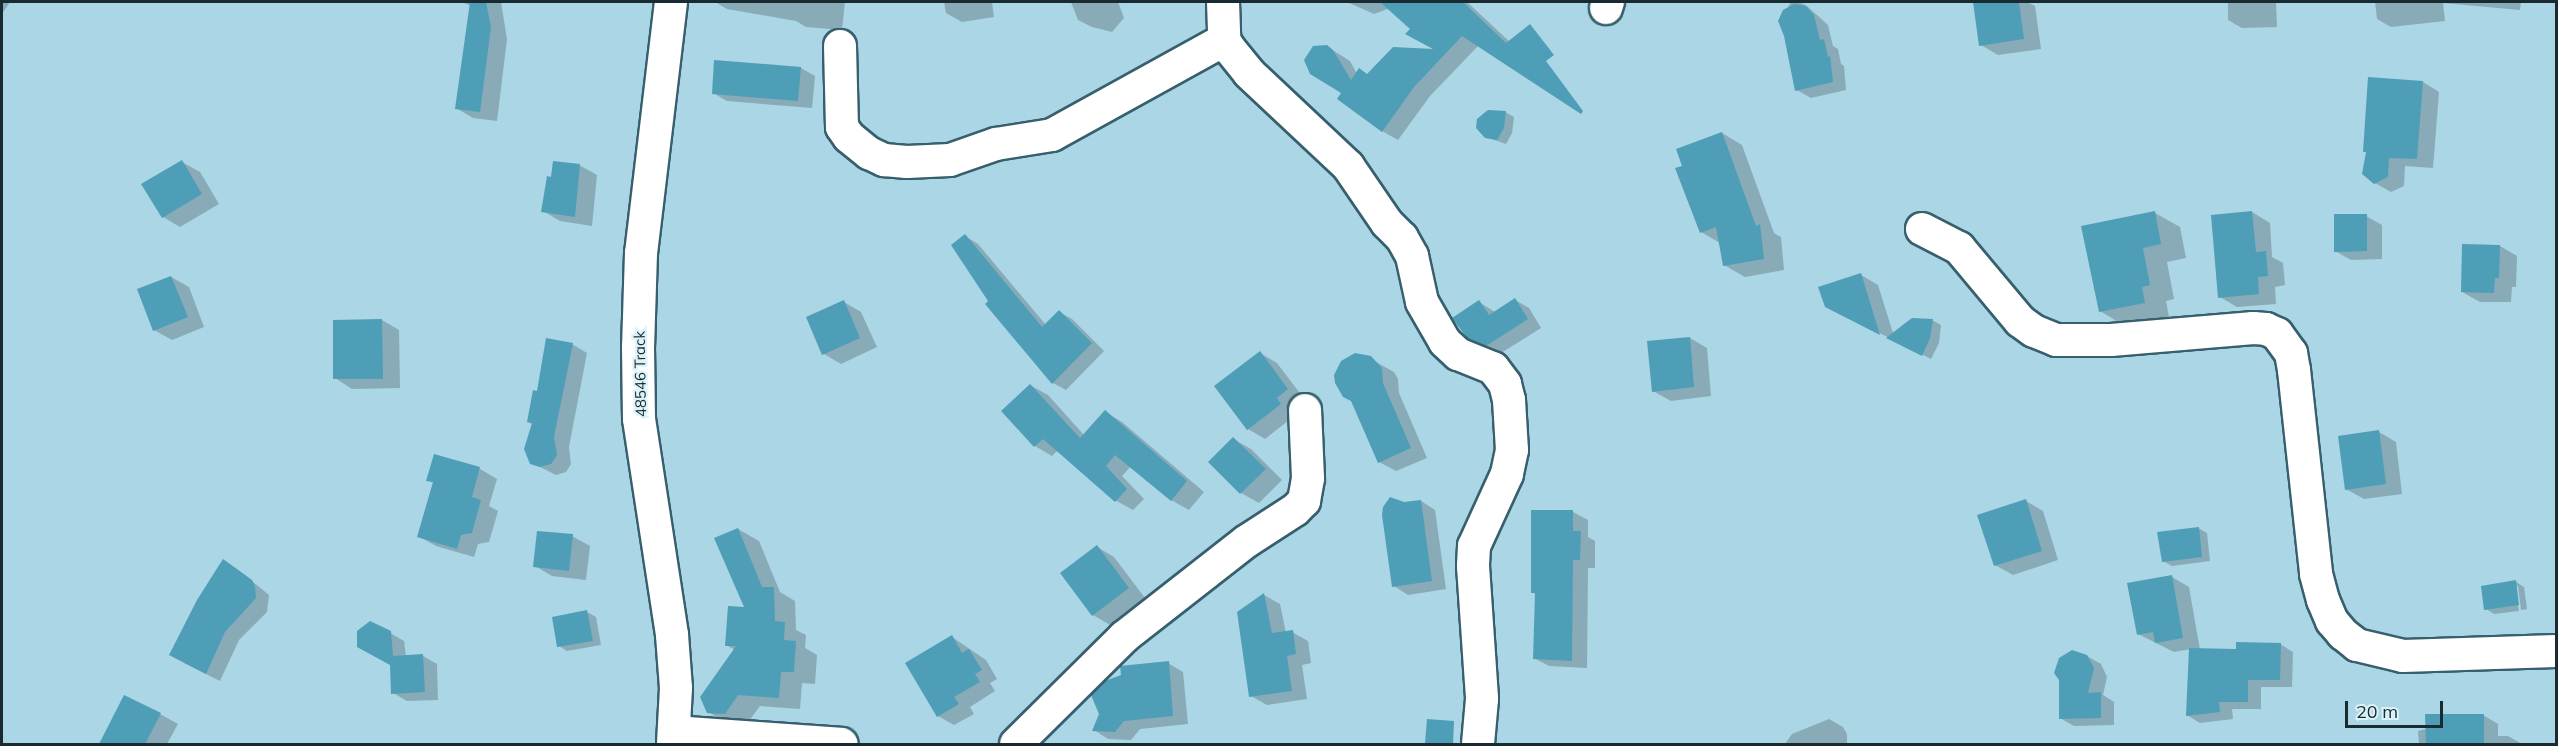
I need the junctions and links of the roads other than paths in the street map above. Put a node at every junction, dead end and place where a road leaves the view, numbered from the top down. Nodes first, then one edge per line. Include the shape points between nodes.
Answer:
1 (671, 2) edge
2 (1223, 2) edge
3 (1224, 40) junction
4 (840, 46) dead end
5 (1922, 229) dead end
6 (1305, 410) dead end
7 (2556, 651) edge
8 (674, 738) edge
9 (842, 744) edge
10 (1016, 744) edge
11 (1478, 744) edge

1 - 8 street, 48546 Track via 641,253 638,347 639,419 672,635
2 - 3 street
3 - 4 street via 1052,135 996,144 950,160 907,162 884,160 869,153 842,127
3 - 11 street via 1249,73 1348,166 1387,223 1402,237 1412,256 1422,302 1445,342 1458,354 1493,368 1505,384 1512,450 1507,474 1474,546 1482,699
5 - 7 street via 1959,248 2020,321 2056,340 2111,340 2253,328 2277,334 2288,348 2294,370 2316,573 2327,610 2343,634 2357,645 2403,656
6 - 10 street via 1308,478 1304,501 1124,637
8 - 9 street

